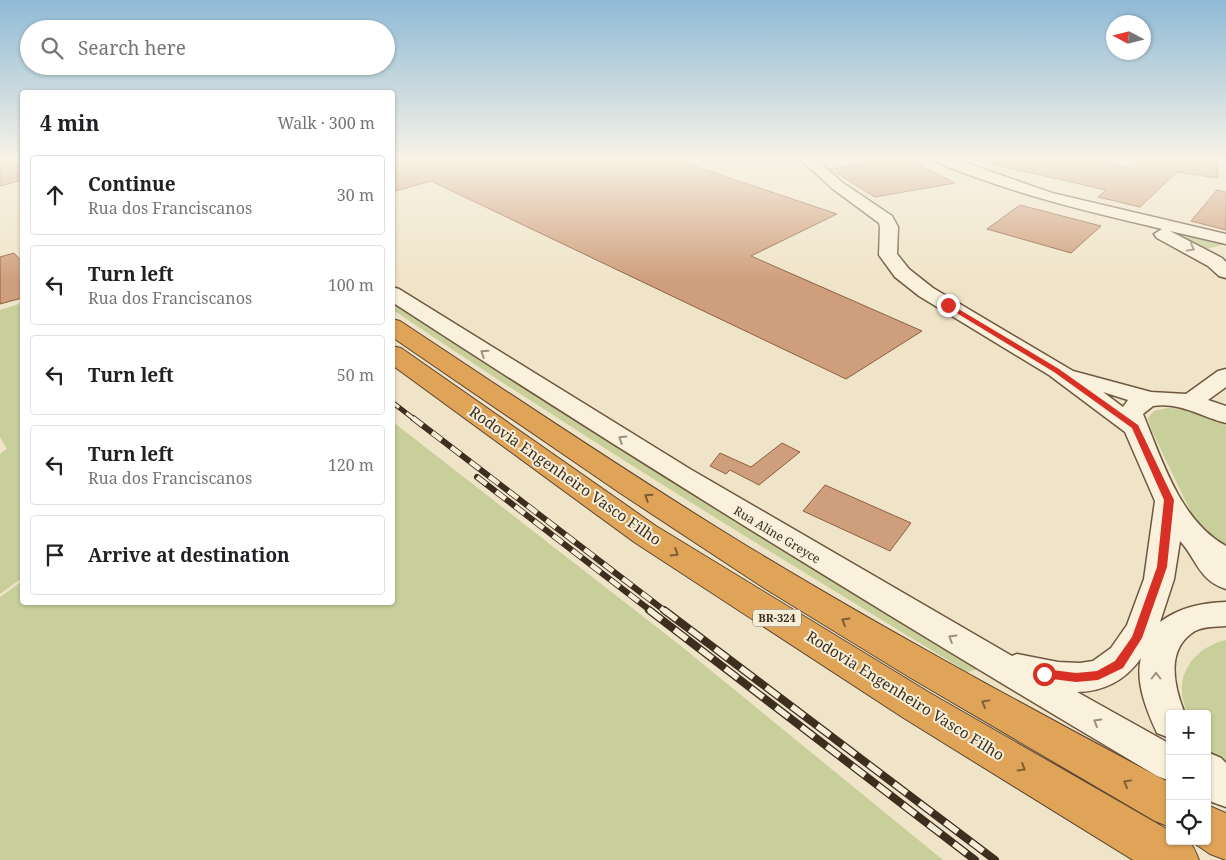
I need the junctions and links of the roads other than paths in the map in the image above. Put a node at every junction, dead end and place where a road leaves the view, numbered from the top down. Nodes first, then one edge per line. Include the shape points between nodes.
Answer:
1 (857, 199) edge
2 (1064, 199) edge
3 (1115, 212) junction
4 (1226, 239) edge
5 (1222, 261) edge
6 (395, 296) edge
7 (395, 328) edge
8 (395, 355) edge
9 (395, 362) edge
10 (1057, 370) junction
11 (1226, 376) edge
12 (426, 377) junction
13 (1150, 399) junction
14 (1191, 401) junction
15 (1226, 416) edge
16 (1135, 427) junction
17 (1169, 500) junction
18 (1190, 534) junction
19 (1226, 558) edge
20 (1226, 578) edge
21 (1226, 614) edge
22 (994, 663) junction
23 (1166, 712) edge
24 (1166, 762) edge
25 (1211, 774) edge
26 (1211, 787) edge
27 (1226, 789) edge
28 (1226, 796) edge
29 (1166, 804) edge
30 (1211, 829) edge
31 (1226, 838) edge
32 (1176, 860) edge

1 - 10 main road via 886,220 889,227 888,255 912,283
2 - 3 main road
3 - 4 main road
3 -> 5 main road
22 -> 6 main road, Rua Aline Greyce via 722,502
29 -> 7 highway, Rodovia Engenheiro Vasco Filho / BR-324 via 927,671 774,579
8 - 12 highway, Rodovia Engenheiro Vasco Filho / BR-324
9 - 12 highway
10 - 13 main road
10 - 16 main road
11 - 14 main road
12 -> 32 highway, Rodovia Engenheiro Vasco Filho / BR-324 via 645,534 916,705
13 - 14 main road
13 - 16 main road via 1138,402 1133,408 1131,414
14 - 15 main road
16 - 17 main road
17 - 18 main road
17 - 22 main road via 1162,567 1136,638 1119,665 1098,675 1076,677
18 - 19 main road
18 - 20 main road via 1207,560
23 -> 21 main road via 1156,687 1162,642 1182,622 1200,616
24 -> 22 main road, Rua Aline Greyce
25 - 27 main road
26 - 28 main road
30 - 31 highway

